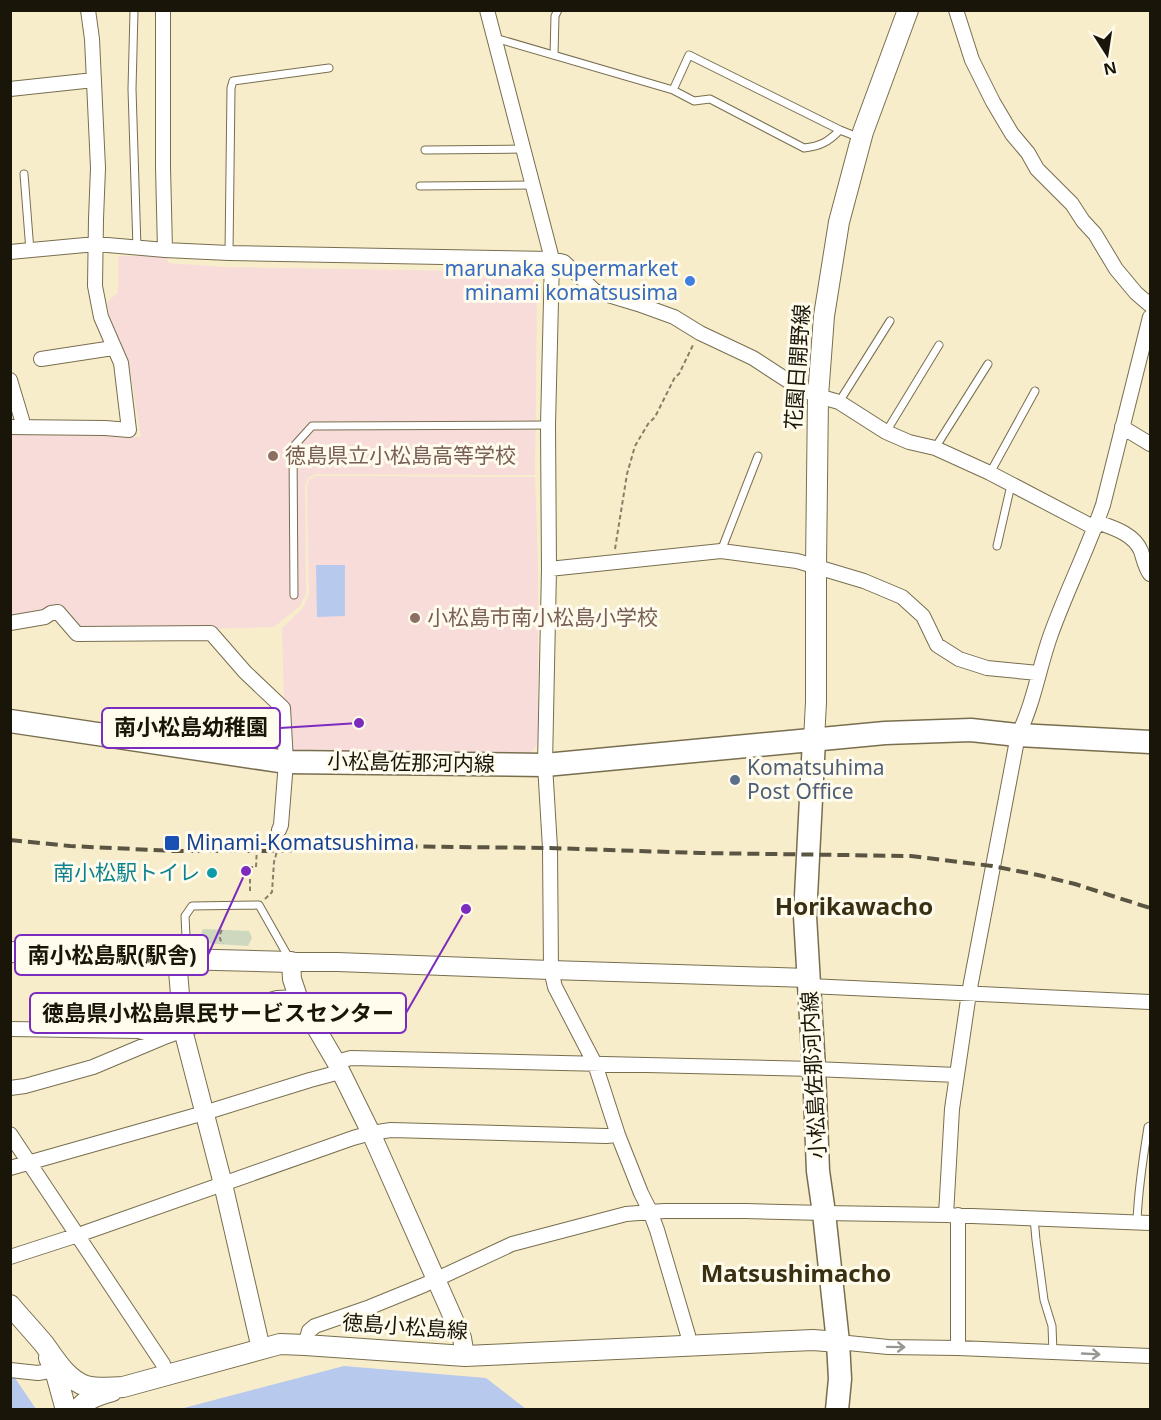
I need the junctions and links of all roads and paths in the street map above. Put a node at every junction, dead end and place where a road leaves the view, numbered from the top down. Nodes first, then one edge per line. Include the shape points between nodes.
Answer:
1 (88, 10) edge
2 (163, 10) edge
3 (488, 10) edge
4 (558, 10) edge
5 (908, 10) edge
6 (956, 10) edge
7 (134, 11) edge
8 (495, 38) junction
9 (554, 55) junction
10 (329, 68) dead end
11 (94, 80) junction
12 (10, 89) edge
13 (673, 90) junction
14 (840, 130) junction
15 (861, 139) junction
16 (524, 149) junction
17 (425, 150) dead end
18 (24, 174) dead end
19 (533, 185) junction
20 (420, 186) dead end
21 (96, 244) junction
22 (137, 248) junction
23 (165, 250) junction
24 (30, 251) junction
25 (10, 252) edge
26 (229, 253) junction
27 (552, 259) junction
28 (1150, 305) edge
29 (1150, 317) edge
30 (890, 321) dead end
31 (700, 333) junction
32 (939, 345) dead end
33 (113, 348) junction
34 (41, 359) dead end
35 (988, 364) dead end
36 (10, 380) edge
37 (1035, 392) dead end
38 (818, 396) junction
39 (839, 402) junction
40 (548, 425) junction
41 (16, 427) edge
42 (1122, 428) junction
43 (886, 432) junction
44 (1150, 444) edge
45 (935, 448) junction
46 (758, 456) dead end
47 (990, 473) junction
48 (1011, 484) junction
49 (1096, 525) junction
50 (997, 546) dead end
51 (721, 551) junction
52 (613, 562) junction
53 (816, 567) junction
54 (549, 569) junction
55 (1150, 574) edge
56 (294, 595) dead end
57 (10, 623) edge
58 (1038, 673) junction
59 (10, 721) edge
60 (1018, 735) junction
61 (814, 740) junction
62 (1150, 742) edge
63 (286, 762) junction
64 (545, 765) junction
65 (279, 830) joint
66 (205, 846) dead end
67 (250, 891) dead end
68 (259, 905) junction
69 (222, 930) dead end
70 (223, 944) dead end
71 (10, 952) edge
72 (182, 959) junction
73 (291, 962) junction
74 (551, 970) junction
75 (809, 982) junction
76 (969, 993) junction
77 (298, 997) junction
78 (1150, 1002) edge
79 (10, 1029) edge
80 (183, 1030) junction
81 (162, 1038) junction
82 (595, 1064) junction
83 (338, 1067) junction
84 (814, 1069) junction
85 (957, 1075) junction
86 (10, 1088) edge
87 (204, 1113) junction
88 (1150, 1126) edge
89 (370, 1133) junction
90 (10, 1134) edge
91 (618, 1135) junction
92 (29, 1163) junction
93 (10, 1168) edge
94 (223, 1184) junction
95 (650, 1211) junction
96 (824, 1214) junction
97 (952, 1215) junction
98 (1034, 1217) junction
99 (1144, 1223) edge
100 (78, 1235) junction
101 (10, 1257) edge
102 (436, 1278) junction
103 (10, 1305) edge
104 (838, 1342) junction
105 (44, 1344) junction
106 (305, 1345) junction
107 (688, 1346) junction
108 (958, 1348) junction
109 (261, 1349) junction
110 (1053, 1352) junction
111 (465, 1356) junction
112 (1150, 1356) edge
113 (10, 1370) edge
114 (55, 1370) junction
115 (166, 1376) junction
116 (123, 1388) junction
117 (66, 1410) edge
118 (78, 1410) edge
119 (837, 1410) edge

1 - 11 street
2 - 23 street
3 - 8 street
4 - 9 lane
5 - 15 main road, 花園日開野線
6 - 28 street via 972,60 1012,134 1037,169 1072,204 1116,269
7 - 22 lane
8 - 9 lane
8 - 16 street
9 - 13 lane
10 - 26 lane via 233,81
11 - 12 street
11 - 21 street
13 - 14 lane via 694,101 710,99 804,148 818,146
13 - 14 lane via 689,55
14 - 15 lane
15 - 38 main road, 花園日開野線 via 839,222 824,316
16 - 17 lane
16 - 19 street
18 - 24 lane
19 - 20 lane
19 - 27 street
21 - 22 street
21 - 24 street
21 - 33 street via 95,286 100,317
22 - 23 street
23 - 26 street
24 - 25 street
26 - 27 street
27 - 31 street via 564,262 595,291 674,317
27 - 40 street
29 - 42 street
30 - 39 lane
31 - 38 street
31 - 52 path via 635,446
32 - 43 lane
33 - 34 street
33 - 41 street via 121,363 129,430
35 - 45 lane
36 - 41 street via 22,420
37 - 47 lane
38 - 39 street
38 - 53 main road, 花園日開野線
39 - 43 street
40 - 54 street
40 - 56 lane via 312,426 293,447
42 - 44 street
42 - 49 street
43 - 45 street
45 - 47 street
46 - 51 lane
47 - 48 street
48 - 49 street
48 - 50 lane
49 - 55 street via 1128,534 1138,544
49 - 58 street
51 - 52 street
51 - 53 street
52 - 54 street
53 - 58 street via 902,597 923,616 937,645 958,659 987,668
53 - 61 main road, 花園日開野線
54 - 64 street
57 - 63 street via 58,612 77,634 211,633 283,708
58 - 60 street
59 - 63 main road, 小松島佐那河内線
60 - 61 main road, 小松島佐那河内線 via 970,730
60 - 62 main road, 小松島佐那河内線
60 - 76 street
61 - 64 main road, 小松島佐那河内線
61 - 75 main road, 小松島佐那河内線 via 804,916
63 - 64 main road, 小松島佐那河内線
63 - 65 street
64 - 74 street
65 - 68 path via 272,892
66 - 67 path via 256,847 256,867 250,867
68 - 72 lane via 192,906 185,916
68 - 73 lane
69 - 70 path via 219,940
71 - 72 main road
72 - 73 main road
72 - 80 street
73 - 74 street
73 - 77 street
74 - 75 street
74 - 82 street via 555,987
75 - 76 street
75 - 84 main road, 小松島佐那河内線
76 - 78 street
76 - 85 street
77 - 80 street via 261,1002
77 - 83 street
79 - 81 street via 139,1031
80 - 81 street
80 - 87 street
81 - 86 street via 93,1067
82 - 83 street via 351,1058
82 - 84 street
82 - 91 street
83 - 87 street via 310,1080
83 - 89 street
84 - 85 street
84 - 96 main road, 小松島佐那河内線 via 818,1171
85 - 97 street via 952,1109
87 - 92 street
87 - 94 street
88 - 99 lane via 1138,1199
89 - 91 street via 391,1130
89 - 94 street
89 - 102 street
90 - 92 street
91 - 95 street
92 - 93 street
92 - 100 street
94 - 100 street
94 - 109 street
95 - 96 street
95 - 102 street via 512,1244
95 - 107 street
96 - 97 street
96 - 104 main road, 小松島佐那河内線
97 - 98 street
97 - 108 street
98 - 99 street
98 - 110 lane
100 - 101 street
100 - 115 street via 164,1364
102 - 106 street via 315,1326
102 - 111 street via 462,1338
103 - 105 main road, 徳島小松島線
104 - 107 main road, 徳島小松島線
104 -> 108 street
104 - 119 main road, 小松島佐那河内線
105 - 114 main road
105 - 116 main road, 徳島小松島線 via 81,1384
106 - 109 main road, 徳島小松島線 via 280,1344
106 - 111 main road, 徳島小松島線
107 - 111 main road, 徳島小松島線
108 - 110 street
109 - 115 main road, 徳島小松島線
110 -> 112 street
113 - 114 street
114 - 117 main road
115 - 116 main road, 徳島小松島線
116 - 118 main road via 97,1395 82,1403

